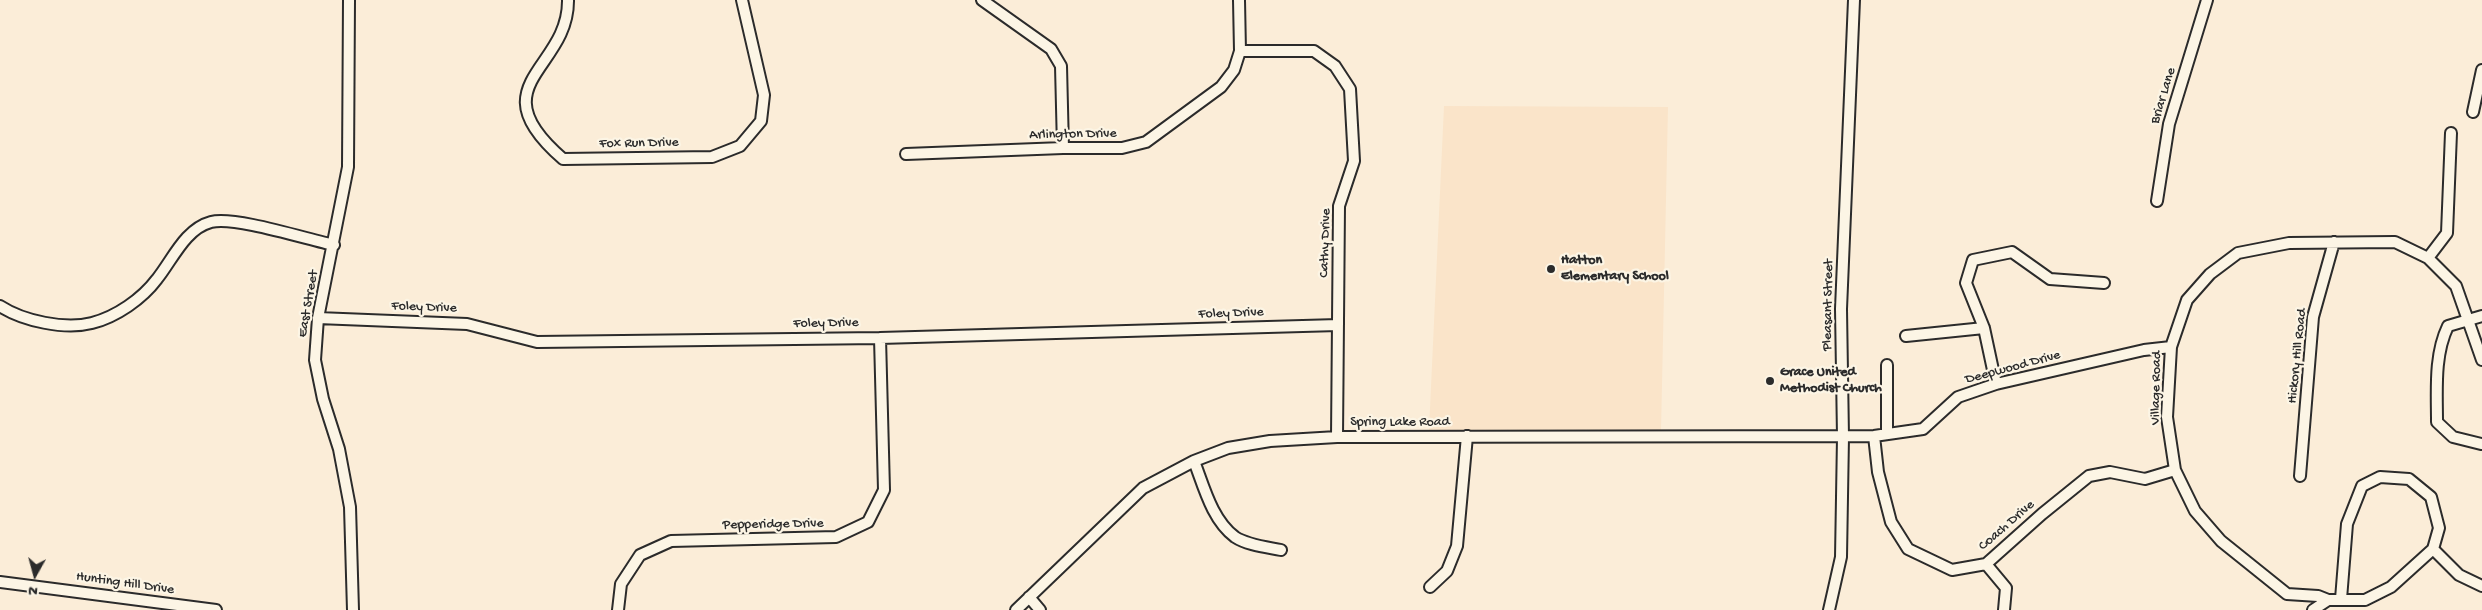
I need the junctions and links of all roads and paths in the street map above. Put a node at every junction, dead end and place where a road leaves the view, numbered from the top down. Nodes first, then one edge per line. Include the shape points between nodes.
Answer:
1 (349, 0) edge
2 (568, 0) edge
3 (742, 0) edge
4 (982, 0) edge
5 (1239, 0) edge
6 (1854, 0) edge
7 (2207, 0) edge
8 (1240, 51) junction
9 (2482, 70) edge
10 (2473, 112) dead end
11 (2451, 133) dead end
12 (1063, 148) junction
13 (906, 154) dead end
14 (2156, 201) dead end
15 (2334, 242) junction
16 (334, 246) junction
17 (2428, 258) junction
18 (2104, 283) dead end
19 (0, 306) edge
20 (2482, 316) edge
21 (318, 318) junction
22 (2468, 320) junction
23 (1338, 325) junction
24 (1984, 328) junction
25 (1906, 336) dead end
26 (880, 338) junction
27 (2171, 347) junction
28 (2482, 360) edge
29 (1887, 365) dead end
30 (1996, 384) junction
31 (1888, 434) junction
32 (1467, 436) junction
33 (1874, 436) junction
34 (1337, 437) junction
35 (1843, 437) junction
36 (2481, 444) edge
37 (1194, 461) junction
38 (2175, 470) junction
39 (2300, 476) dead end
40 (2433, 549) junction
41 (1280, 550) dead end
42 (1986, 564) junction
43 (0, 582) edge
44 (2482, 586) edge
45 (1430, 587) dead end
46 (1029, 597) junction
47 (2340, 598) junction
48 (2328, 600) junction
49 (216, 610) edge
50 (352, 610) edge
51 (618, 610) edge
52 (1016, 610) edge
53 (1040, 610) edge
54 (1829, 610) edge
55 (2004, 610) edge
56 (2313, 610) edge

1 - 16 street, East Street via 348,167
2 - 3 street, Fox Run Drive via 561,33 527,87 527,113 541,140 563,159 712,157 740,146 761,121 764,95
4 - 12 street via 1051,49 1060,66
5 - 8 street, Arlington Drive
6 - 35 street, Pleasant Street via 1841,309
7 - 14 street, Briar Lane via 2169,124
8 - 12 street, Arlington Drive via 1234,70 1221,87 1146,142 1122,148
8 - 23 street, Cathy Drive via 1314,51 1335,66 1350,89 1354,161 1339,206
9 - 10 street
11 - 17 street via 2446,233
12 - 13 street, Arlington Drive
15 - 17 street, Village Road via 2395,242
15 - 27 street, Village Road via 2289,244 2238,253 2210,274 2187,300
15 - 39 street, Hickory Hill Road via 2313,317
16 - 19 street via 231,221 212,222 195,228 156,281 130,305 92,323 48,325
16 - 21 street, East Street
17 - 22 street, Village Road via 2456,286
18 - 24 street via 2050,279 2012,252 1973,260 1966,283
20 - 22 street
21 - 26 street, Foley Drive via 467,324 537,342
21 - 50 street, East Street via 315,360 322,399 339,449 350,507
22 - 28 street, Village Road
22 - 36 street via 2448,326 2440,342 2437,422 2453,436
23 - 26 street, Foley Drive
23 - 34 street, Cathy Drive
24 - 25 street
24 - 30 street
26 - 51 street, Pepperidge Drive via 884,490 868,522 836,537 671,541 640,555 621,584
27 - 30 street, Deepwood Drive via 2144,350
27 - 38 street, Village Road via 2167,417
29 - 31 street
30 - 31 street, Deepwood Drive via 1958,397 1923,429
31 - 33 street, Deepwood Drive
32 - 34 street, Spring Lake Road
32 - 35 street, Spring Lake Road
32 - 45 street via 1457,546 1447,571
33 - 35 street, Deepwood Drive
33 - 42 street, Coach Drive via 1878,472 1891,522 1908,549 1952,570
34 - 37 street, Spring Lake Road via 1270,440 1228,448
35 - 54 street, Pleasant Street via 1841,557
37 - 41 street via 1220,522 1236,538
37 - 46 street, Spring Lake Road via 1143,488
38 - 42 street, Coach Drive via 2145,479 2110,472 2089,476
38 - 48 street, Village Road via 2195,511 2221,541 2287,594 2318,596
40 - 44 street via 2459,575
40 - 47 street via 2391,587 2365,600
40 - 47 street via 2439,528 2431,497 2410,479 2380,477 2362,486 2347,524
42 - 55 street via 2006,588
43 - 49 street, Hunting Hill Drive
46 - 52 street, Spring Lake Road
46 - 53 street
47 - 48 street
48 - 56 street

